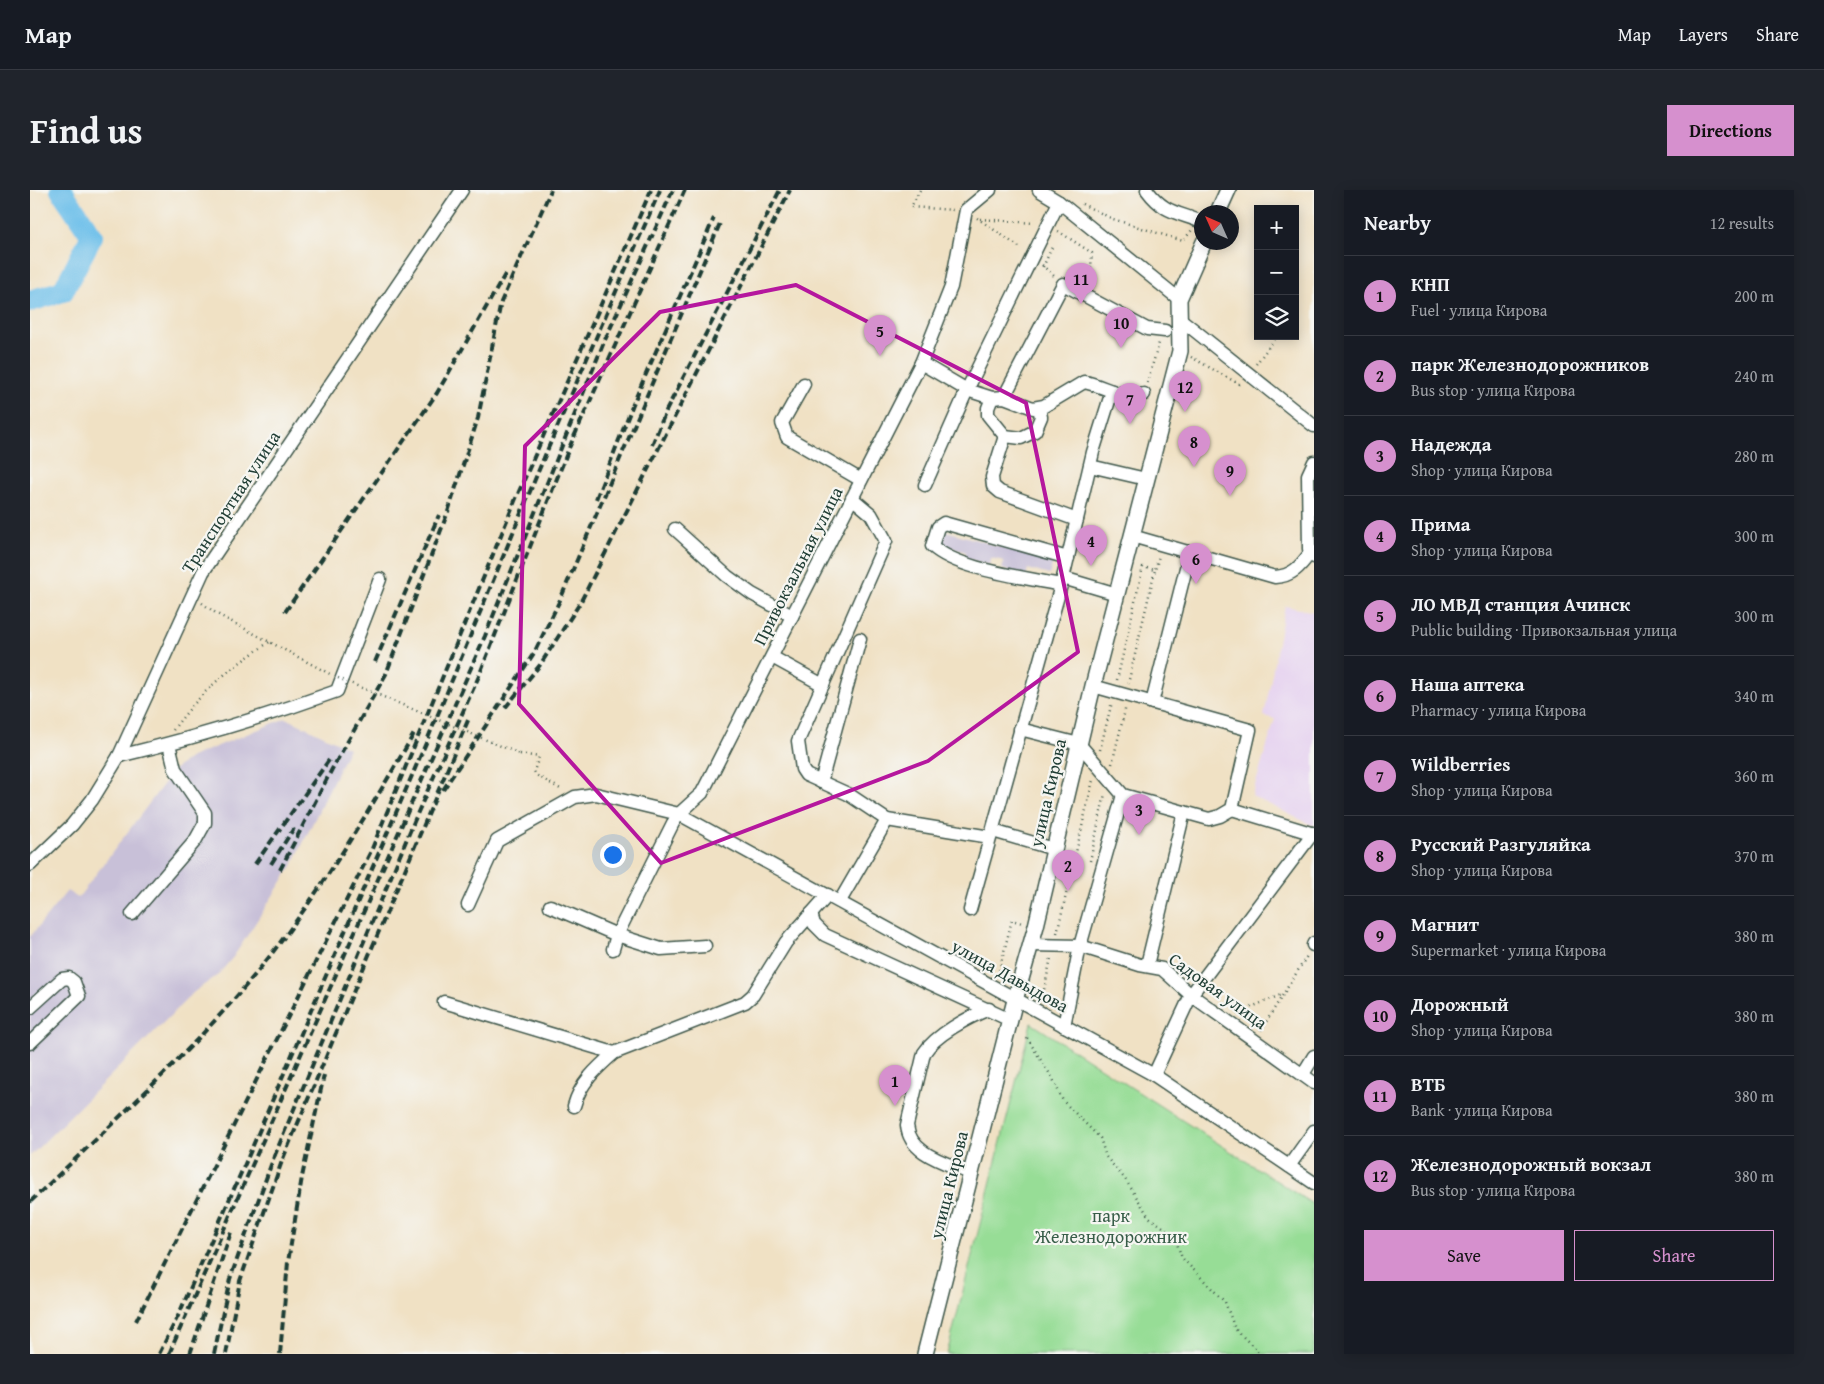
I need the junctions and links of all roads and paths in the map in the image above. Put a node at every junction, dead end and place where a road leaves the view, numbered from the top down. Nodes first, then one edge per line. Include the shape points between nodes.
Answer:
1 (462, 190) edge
2 (920, 190) edge
3 (990, 190) edge
4 (1039, 190) edge
5 (1147, 190) edge
6 (1228, 190) edge
7 (1059, 202) junction
8 (1081, 203) dead end
9 (1221, 205) edge
10 (966, 210) junction
11 (1194, 219) edge
12 (1194, 229) edge
13 (1200, 250) edge
14 (1032, 256) junction
15 (1063, 284) junction
16 (1179, 299) junction
17 (1179, 318) junction
18 (1165, 332) dead end
19 (1274, 340) edge
20 (1180, 351) junction
21 (922, 363) junction
22 (1249, 374) junction
23 (804, 384) dead end
24 (967, 390) junction
25 (1112, 391) junction
26 (1144, 394) joint
27 (998, 398) junction
28 (1039, 408) junction
29 (1314, 426) edge
30 (1005, 436) junction
31 (1314, 462) edge
32 (1090, 466) junction
33 (1146, 479) junction
34 (861, 480) junction
35 (925, 485) dead end
36 (852, 498) junction
37 (1077, 520) junction
38 (675, 529) dead end
39 (1132, 536) junction
40 (1190, 552) junction
41 (1312, 555) edge
42 (1068, 558) junction
43 (1155, 570) dead end
44 (380, 578) dead end
45 (1062, 582) junction
46 (1117, 594) junction
47 (193, 596) junction
48 (792, 616) junction
49 (860, 639) dead end
50 (271, 641) junction
51 (772, 658) junction
52 (823, 685) junction
53 (1093, 686) junction
54 (1127, 695) junction
55 (1152, 702) junction
56 (1020, 729) junction
57 (1079, 744) junction
58 (164, 745) junction
59 (119, 756) junction
60 (1109, 778) junction
61 (821, 782) junction
62 (1123, 795) junction
63 (574, 797) junction
64 (1232, 809) junction
65 (1184, 812) junction
66 (679, 814) junction
67 (887, 820) junction
68 (992, 834) junction
69 (1313, 834) edge
70 (1054, 849) junction
71 (1090, 862) dead end
72 (30, 865) edge
73 (828, 895) junction
74 (840, 901) junction
75 (468, 905) dead end
76 (550, 906) dead end
77 (970, 910) dead end
78 (132, 914) dead end
79 (812, 914) junction
80 (617, 936) junction
81 (1314, 944) edge
82 (1031, 945) junction
83 (705, 946) dead end
84 (1080, 946) junction
85 (613, 949) dead end
86 (1147, 966) junction
87 (1191, 994) junction
88 (1283, 994) junction
89 (1015, 1000) junction
90 (444, 1002) dead end
91 (30, 1008) edge
92 (989, 1009) junction
93 (1010, 1020) junction
94 (1230, 1022) junction
95 (1064, 1026) junction
96 (1027, 1038) dead end
97 (1255, 1040) junction
98 (30, 1043) edge
99 (614, 1053) junction
100 (1314, 1056) edge
101 (1303, 1074) junction
102 (1154, 1075) junction
103 (1314, 1083) edge
104 (574, 1106) dead end
105 (1314, 1131) edge
106 (1289, 1166) junction
107 (972, 1174) junction
108 (1314, 1183) edge
109 (925, 1354) edge
110 (1261, 1354) edge

1 - 47 street, Транспортная улица via 202,572
2 - 10 path via 911,207
3 - 10 street
4 - 7 street
5 - 11 street via 1163,207
6 - 9 main road
7 - 14 street
7 - 16 street
8 - 12 path via 1113,219 1183,241
10 - 14 path
10 - 21 street, Привокзальная улица via 951,287
13 - 16 main road, улица Кирова
14 - 15 path
14 - 24 street
15 - 18 street via 1147,329
15 - 27 street
16 - 17 main road, улица Кирова
17 - 20 main road, улица Кирова
17 - 22 street
19 - 22 path
20 - 22 path via 1240,384
20 - 26 path via 1159,342
20 - 33 main road, улица Кирова
21 - 24 street
21 - 34 street, Привокзальная улица
22 - 29 street
23 - 34 street via 782,423 787,437
24 - 27 street
24 - 35 street
25 - 26 street via 1138,396
25 - 28 street via 1084,382
25 - 32 street
27 - 28 street
27 - 30 street via 988,408 988,414
28 - 30 street via 1041,417 1035,431 1021,438
30 - 37 street via 992,477 993,486 1000,492
31 - 41 street via 1308,475
32 - 33 street
32 - 37 street
33 - 39 main road, улица Кирова
34 - 36 street, Привокзальная улица
36 - 48 street, Привокзальная улица
36 - 52 street via 871,514 886,541
37 - 42 street
38 - 48 street via 727,576
39 - 40 street
39 - 46 main road, улица Кирова
40 - 41 street via 1275,577 1295,571
40 - 55 street
42 - 45 street
42 - 45 street via 944,523 938,527 932,546 968,565
43 - 54 path
44 - 58 street via 337,691 267,717
45 - 46 street
45 - 56 street
46 - 53 main road, улица Кирова
47 - 50 path via 217,614
47 - 59 street, Транспортная улица
48 - 51 street, Привокзальная улица
49 - 61 street
50 - 58 path via 232,667 195,700
50 - 63 path, bridge via 338,678 520,754 538,757 536,775
51 - 52 street
51 - 66 street, Привокзальная улица via 702,793
52 - 61 street via 798,741 802,769 806,775
53 - 54 street
53 - 57 main road, улица Кирова
54 - 55 street
54 - 60 path
55 - 64 street via 1250,730
56 - 57 street
56 - 68 street
57 - 60 street
57 - 70 main road, улица Кирова
58 - 59 street
58 - 78 street via 175,769 205,813 205,823 196,841
59 - 72 street, Транспортная улица via 72,826
60 - 62 street
60 - 71 path
61 - 67 street via 848,794
62 - 65 street
62 - 84 street
63 - 66 street, улица Давыдова via 596,794
63 - 75 street via 497,841
64 - 65 street via 1209,819
64 - 69 street
65 - 86 street
66 - 73 street, улица Давыдова
66 - 80 street, Привокзальная улица
67 - 68 street
67 - 74 street
68 - 70 street
68 - 77 street
69 - 87 street
70 - 82 main road, улица Кирова
73 - 74 street, улица Давыдова
73 - 79 street
74 - 89 street, улица Давыдова
76 - 80 street
79 - 92 street via 814,924 825,935
79 - 99 street via 786,942 753,995 745,1002
80 - 83 street via 661,949
80 - 85 street, Привокзальная улица
81 - 88 path
82 - 84 street, Садовая улица
82 - 89 main road, улица Кирова
84 - 86 street, Садовая улица
84 - 95 street
86 - 87 street, Садовая улица via 1162,969
87 - 94 street, Садовая улица
87 - 102 street
88 - 94 path via 1238,1011
88 - 97 path
89 - 93 main road, улица Кирова
89 - 95 street, улица Давыдова
90 - 99 street
91 - 98 street via 62,979 69,978 79,991 79,996
92 - 93 street
92 - 107 street via 964,1021 928,1046 907,1126 908,1135 918,1149
93 - 107 main road, улица Кирова
94 - 97 street, Садовая улица
95 - 102 street, улица Давыдова
96 - 110 path via 1063,1101 1100,1138 1106,1157 1149,1216 1163,1227 1176,1242 1182,1258 1225,1302 1235,1329
97 - 101 street, Садовая улица
99 - 104 street via 584,1083
100 - 101 street
101 - 103 street, Садовая улица
102 - 106 street, улица Давыдова
105 - 106 street
106 - 108 street, улица Давыдова
107 - 109 main road, улица Кирова

